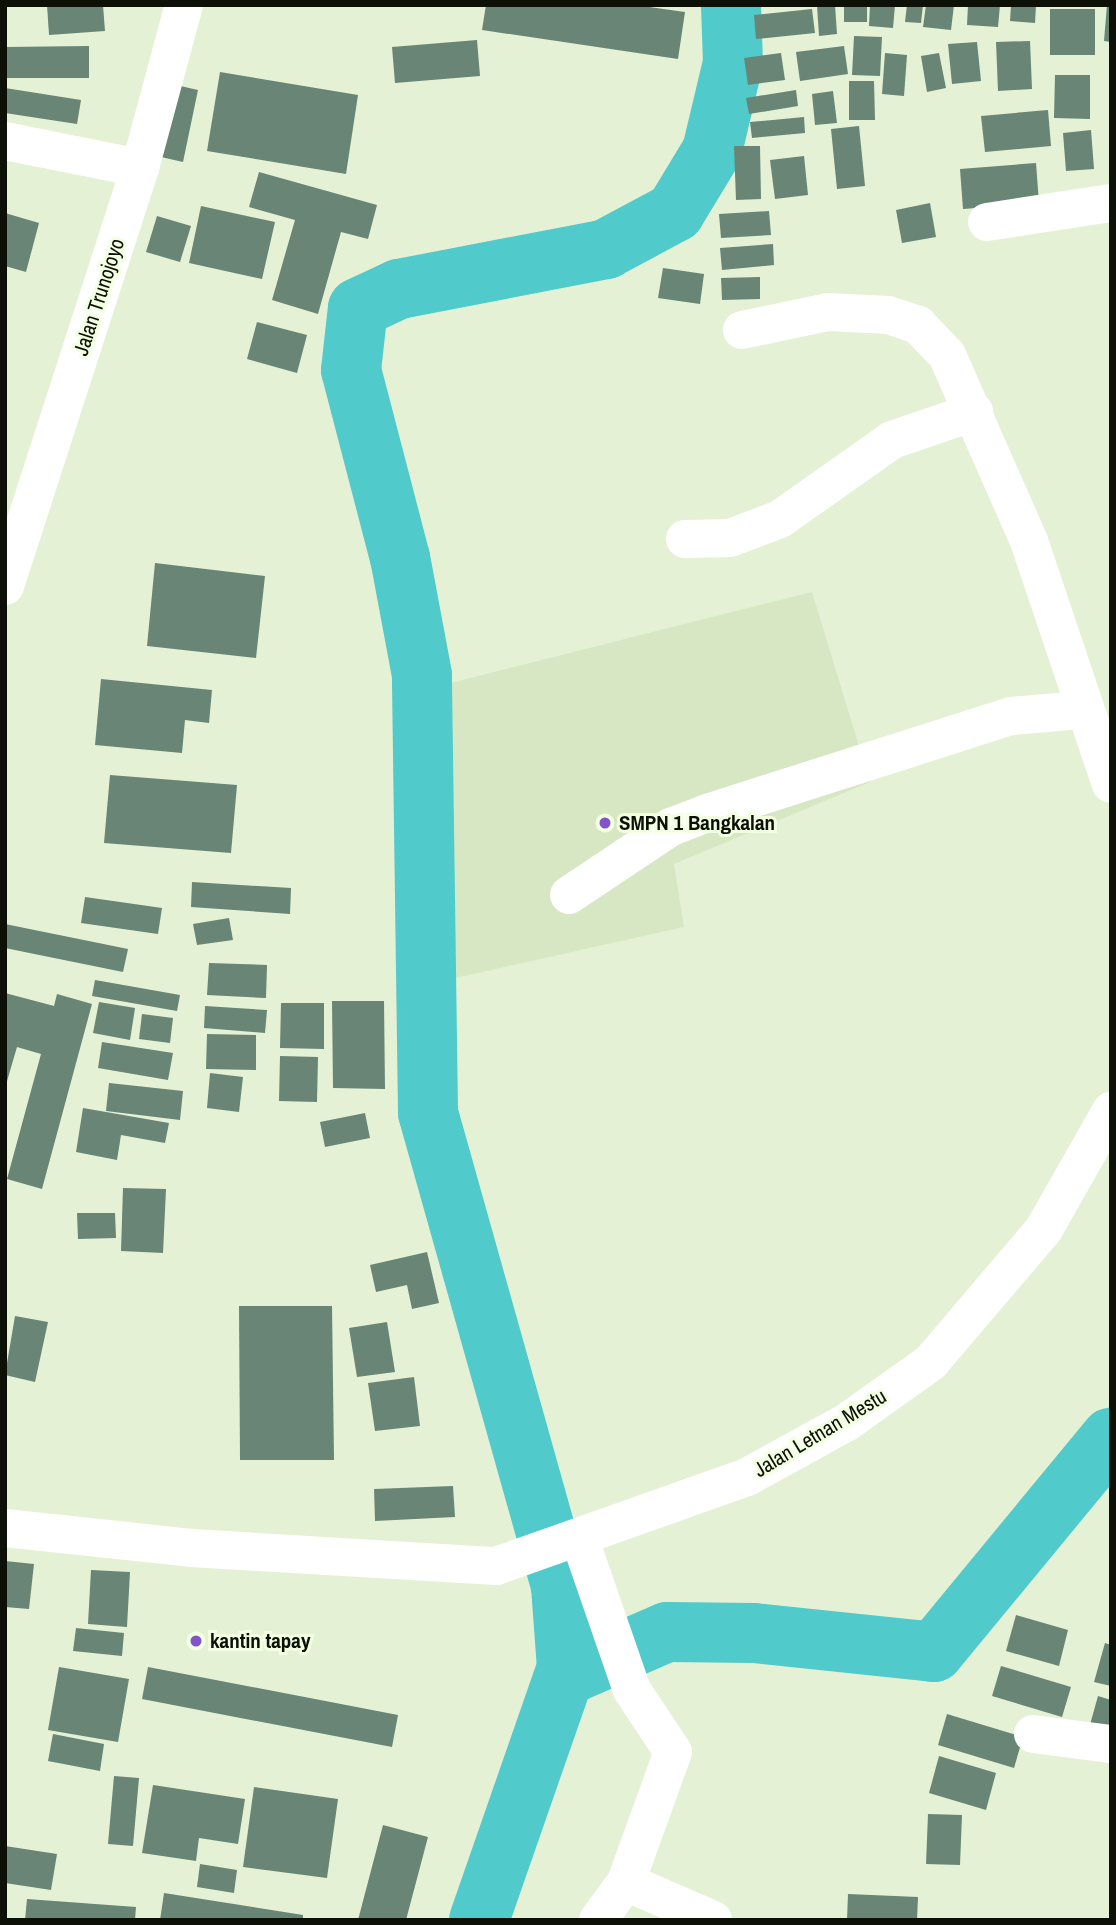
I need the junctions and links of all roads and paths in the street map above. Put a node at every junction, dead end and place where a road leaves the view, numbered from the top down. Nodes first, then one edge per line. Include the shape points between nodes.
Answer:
1 (184, 5) edge
2 (5, 141) edge
3 (140, 167) junction
4 (1111, 203) edge
5 (986, 222) dead end
6 (742, 330) dead end
7 (974, 412) junction
8 (685, 539) dead end
9 (5, 586) edge
10 (1081, 710) junction
11 (1111, 785) edge
12 (569, 895) dead end
13 (1111, 1111) edge
14 (5, 1528) edge
15 (576, 1541) junction
16 (1033, 1734) dead end
17 (1111, 1744) edge
18 (626, 1882) junction
19 (597, 1920) edge
20 (713, 1920) edge

1 - 3 street, Jalan Trunojoyo
2 - 3 street
3 - 9 street, Jalan Trunojoyo
4 - 5 street
6 - 7 street via 828,312 888,315 918,325 947,355
7 - 8 street via 892,440 780,519 730,538
7 - 10 street via 1029,541
10 - 11 street
10 - 12 street via 1011,716 707,813 671,827
13 - 15 street, Jalan Letnan Mestu via 1044,1229 931,1362 847,1422 747,1477
14 - 15 street, Jalan Letnan Mestu via 191,1548 496,1566
15 - 18 street via 625,1671 673,1752
16 - 17 street
18 - 19 street
18 - 20 street

